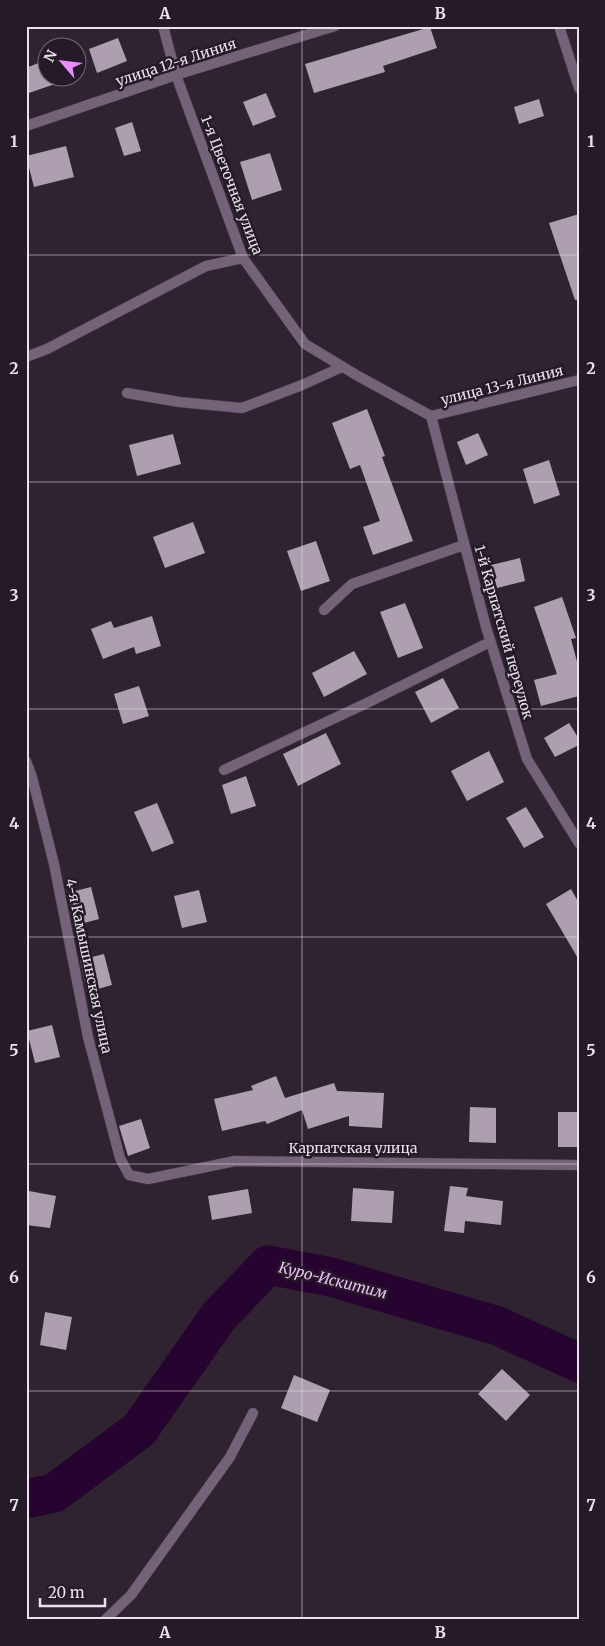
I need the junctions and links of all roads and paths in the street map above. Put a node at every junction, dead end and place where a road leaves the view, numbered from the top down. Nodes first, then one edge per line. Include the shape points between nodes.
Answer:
1 (163, 26) edge
2 (335, 26) edge
3 (560, 26) edge
4 (176, 75) junction
5 (579, 88) edge
6 (26, 126) edge
7 (242, 258) junction
8 (26, 357) edge
9 (342, 367) junction
10 (579, 380) edge
11 (127, 393) dead end
12 (432, 416) junction
13 (464, 545) junction
14 (324, 610) dead end
15 (490, 642) junction
16 (26, 761) edge
17 (224, 770) dead end
18 (579, 843) edge
19 (579, 1165) edge
20 (129, 1175) joint
21 (253, 1413) dead end
22 (104, 1620) edge

1 - 4 lane, 1-я Цветочная улица
2 - 4 lane, улица 12-я Линия
3 - 5 lane
4 - 6 lane, улица 12-я Линия
4 - 7 lane, 1-я Цветочная улица
7 - 8 lane via 206,266
7 - 9 lane, 1-я Цветочная улица via 305,344
9 - 11 lane via 242,408
9 - 12 lane, 1-я Цветочная улица
10 - 12 lane, улица 13-я Линия
12 - 13 lane, 1-й Карпатский переулок
13 - 14 lane via 352,584
13 - 15 lane, 1-й Карпатский переулок
15 - 17 lane
15 - 18 lane, 1-й Карпатский переулок via 527,759
16 - 20 lane, 4-я Камышинская улица via 54,864 88,1037 120,1158
19 - 20 lane, Карпатская улица via 235,1161 148,1179
21 - 22 lane via 230,1457 137,1587

